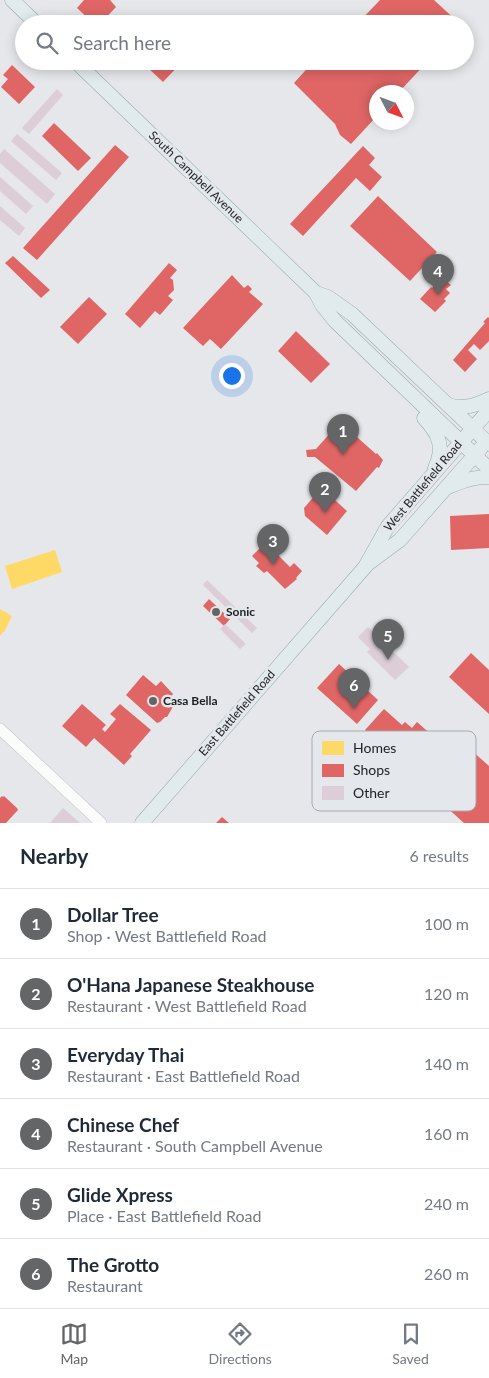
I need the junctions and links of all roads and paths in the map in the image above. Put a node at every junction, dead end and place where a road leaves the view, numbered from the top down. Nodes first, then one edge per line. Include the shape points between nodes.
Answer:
1 (12, 0) edge
2 (27, 15) edge
3 (84, 70) edge
4 (316, 294) junction
5 (377, 362) junction
6 (489, 399) edge
7 (448, 405) junction
8 (489, 410) edge
9 (472, 428) junction
10 (488, 441) edge
11 (460, 442) junction
12 (474, 455) junction
13 (489, 469) edge
14 (431, 475) junction
15 (489, 477) edge
16 (445, 488) junction
17 (365, 567) junction
18 (332, 604) joint
19 (0, 728) edge
20 (101, 823) edge
21 (142, 823) edge

1 - 2 main road
3 - 4 main road, South Campbell Avenue
4 - 5 main road, South Campbell Avenue via 335,322
4 - 7 main road, South Campbell Avenue via 328,297 352,314
5 - 11 main road, South Campbell Avenue
5 - 14 main road via 394,388 438,436 440,454
6 - 7 main road via 475,406 459,408
7 - 9 main road, South Campbell Avenue
8 - 9 main road, West Battlefield Road
9 - 10 main road, South Campbell Avenue
9 - 11 main road, West Battlefield Road
10 - 12 main road, West Battlefield Road
11 - 12 main road, South Campbell Avenue
11 - 14 main road, West Battlefield Road
12 - 13 main road, South Campbell Avenue
12 - 16 main road, West Battlefield Road
14 - 17 main road, West Battlefield Road via 388,526
15 - 16 main road
16 - 17 main road, West Battlefield Road via 400,540
17 - 18 main road, West Battlefield Road
18 - 21 main road, East Battlefield Road
19 - 20 street

